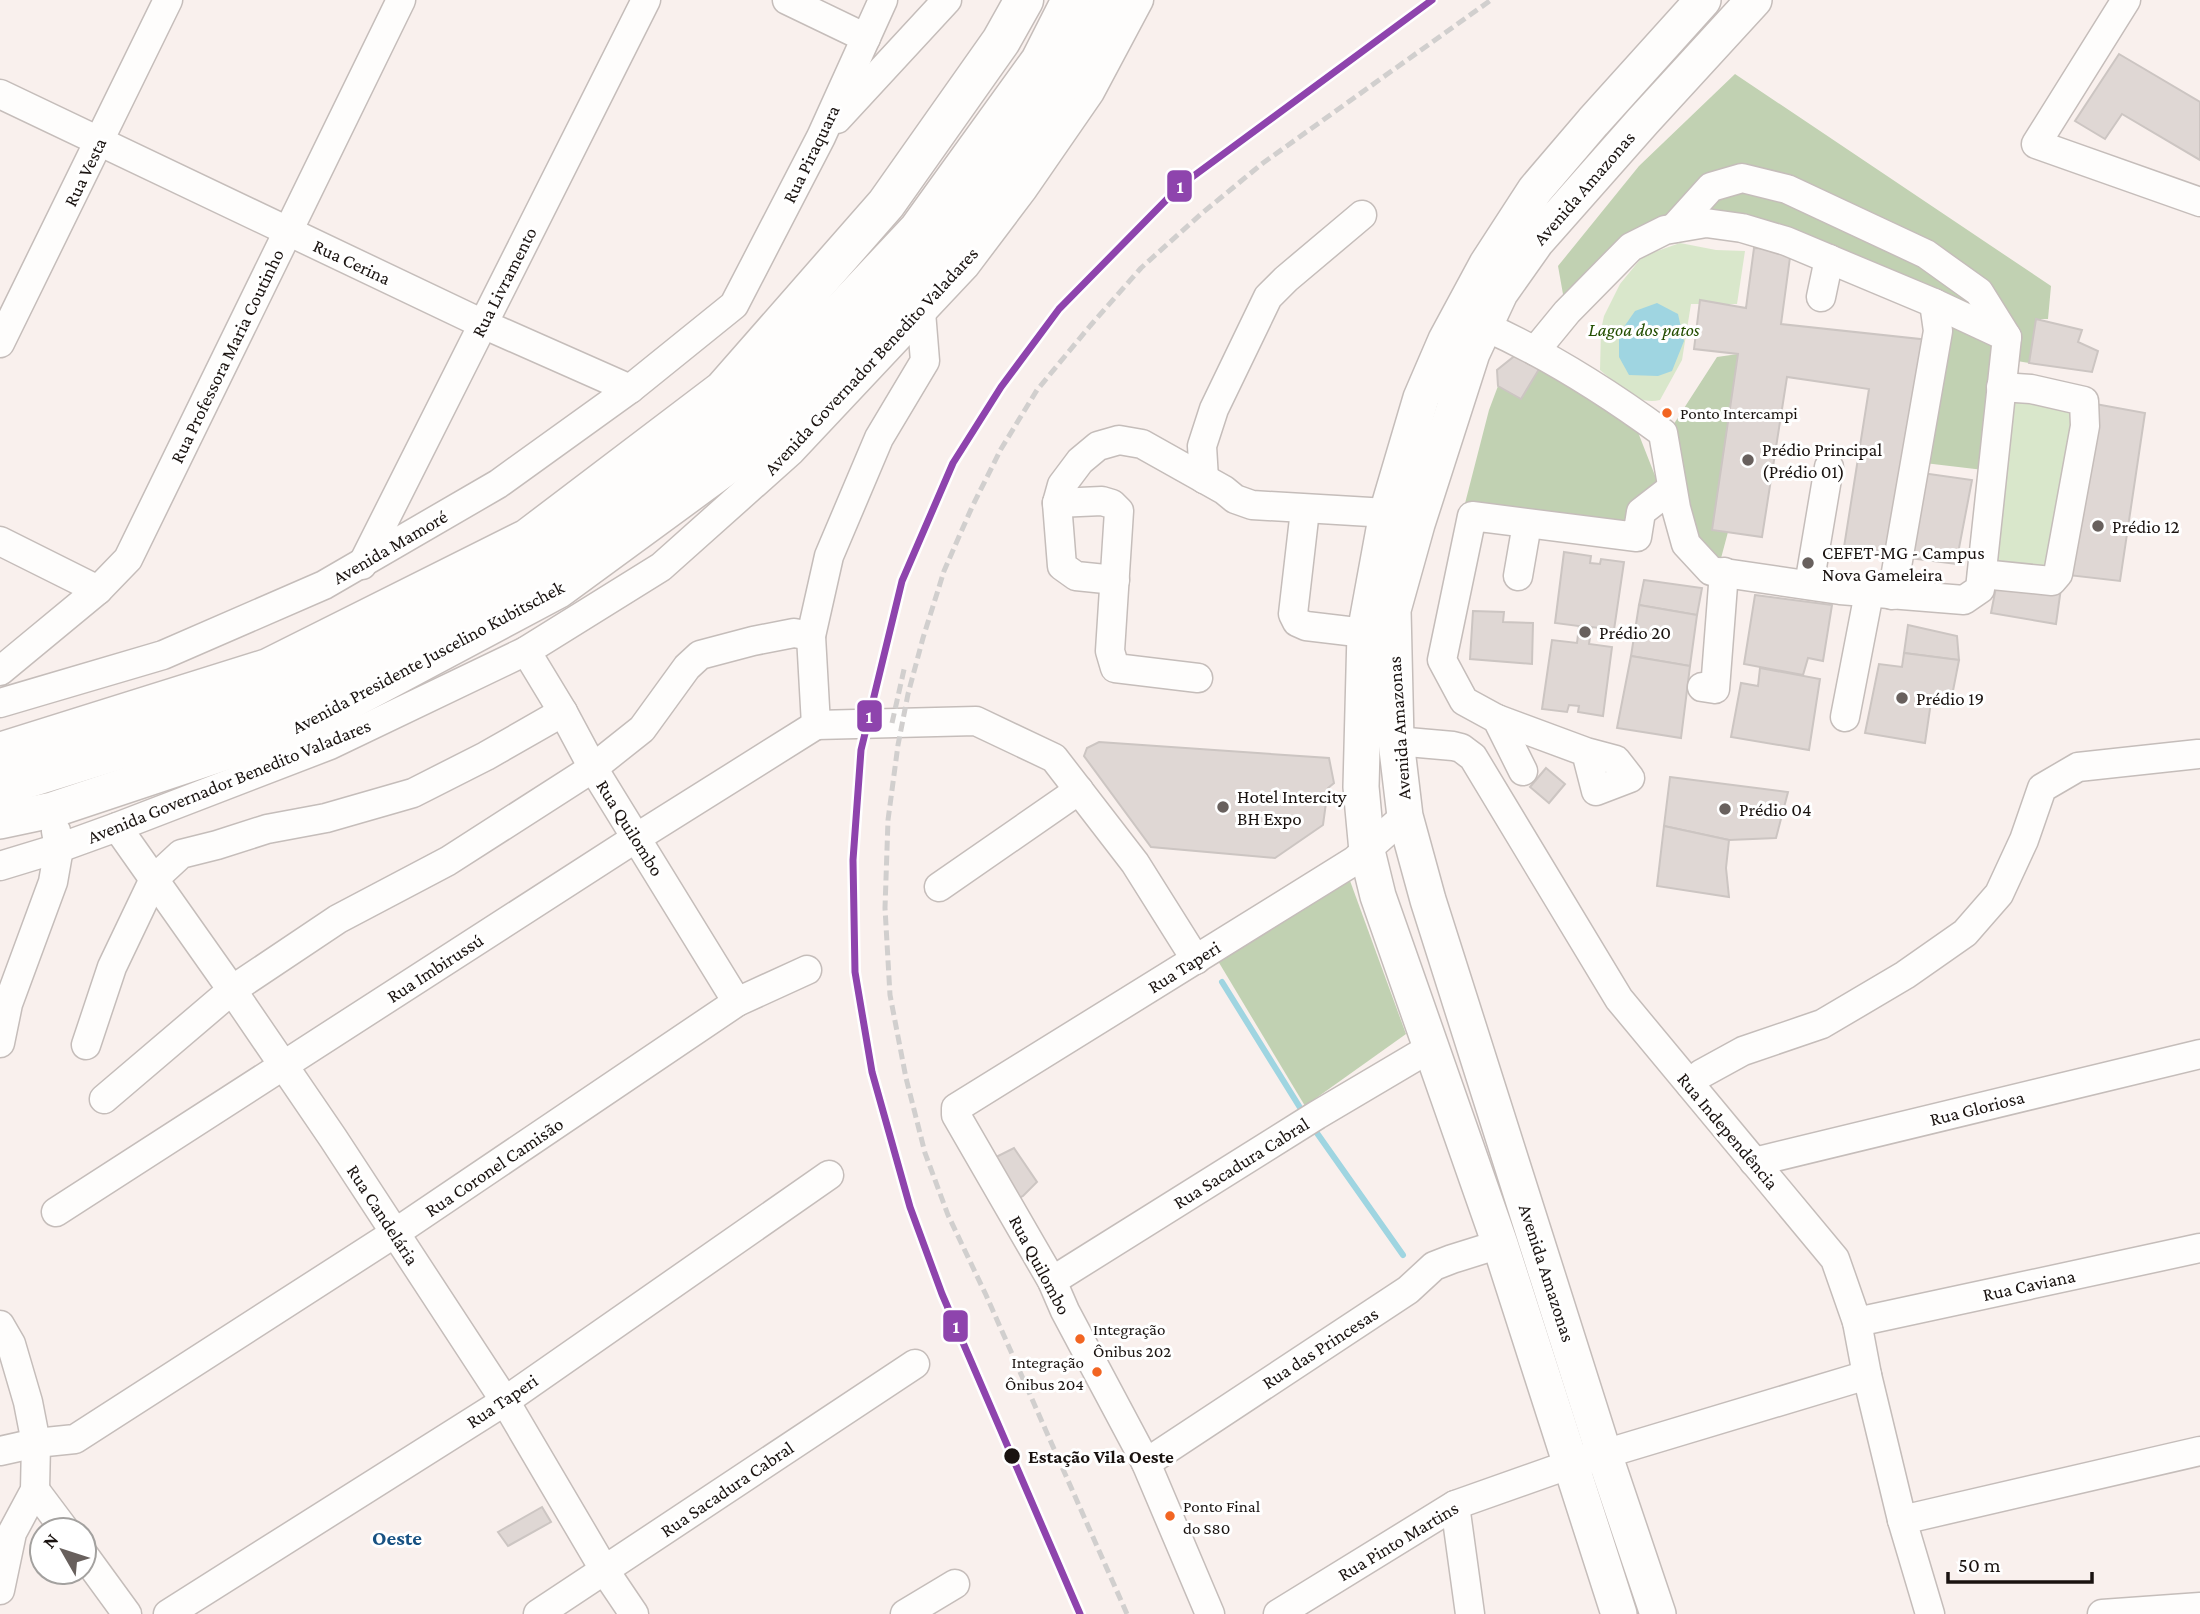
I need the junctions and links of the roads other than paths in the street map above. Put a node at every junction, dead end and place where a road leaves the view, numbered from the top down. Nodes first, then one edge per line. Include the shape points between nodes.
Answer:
1 (168, 0) edge
2 (401, 0) edge
3 (646, 0) edge
4 (787, 0) edge
5 (883, 0) edge
6 (947, 0) edge
7 (1024, 0) edge
8 (1071, 0) edge
9 (1110, 0) edge
10 (1139, 0) edge
11 (1703, 0) edge
12 (1754, 0) edge
13 (2126, 0) edge
14 (866, 38) junction
15 (0, 95) edge
16 (821, 137) junction
17 (99, 143) junction
18 (2200, 202) edge
19 (1362, 215) dead end
20 (1674, 228) junction
21 (288, 231) junction
22 (1829, 259) junction
23 (1821, 297) dead end
24 (1934, 303) junction
25 (734, 305) joint
26 (921, 312) junction
27 (482, 324) junction
28 (1484, 326) junction
29 (2007, 337) junction
30 (0, 343) edge
31 (1535, 351) junction
32 (2001, 387) junction
33 (630, 389) junction
34 (1829, 467) dead end
35 (1204, 479) junction
36 (1672, 488) junction
37 (1058, 503) junction
38 (1305, 510) junction
39 (1387, 513) junction
40 (1527, 524) junction
41 (0, 541) edge
42 (362, 565) junction
43 (1724, 572) junction
44 (1982, 574) junction
45 (1518, 576) dead end
46 (1115, 580) junction
47 (1809, 585) junction
48 (98, 590) junction
49 (1881, 594) junction
50 (1365, 633) junction
51 (811, 636) junction
52 (526, 651) junction
53 (0, 671) edge
54 (1198, 677) dead end
55 (1702, 687) dead end
56 (0, 703) edge
57 (564, 712) junction
58 (1486, 713) junction
59 (1846, 717) dead end
60 (816, 725) junction
61 (1396, 741) junction
62 (1461, 748) junction
63 (0, 752) edge
64 (1586, 752) dead end
65 (2198, 754) dead end
66 (593, 768) junction
67 (1523, 771) dead end
68 (0, 788) edge
69 (1079, 790) junction
70 (52, 810) junction
71 (1405, 816) junction
72 (0, 821) edge
73 (117, 827) junction
74 (636, 838) junction
75 (59, 848) junction
76 (1367, 851) junction
77 (0, 866) edge
78 (153, 879) junction
79 (939, 887) dead end
80 (1196, 960) junction
81 (807, 970) dead end
82 (232, 990) junction
83 (737, 1002) junction
84 (0, 1043) edge
85 (86, 1045) dead end
86 (1432, 1047) junction
87 (2200, 1054) edge
88 (284, 1066) junction
89 (1690, 1084) junction
90 (104, 1099) dead end
91 (956, 1108) joint
92 (1754, 1162) junction
93 (829, 1175) dead end
94 (55, 1212) dead end
95 (396, 1233) junction
96 (1500, 1244) junction
97 (2200, 1248) edge
98 (1052, 1281) junction
99 (1857, 1322) junction
100 (0, 1325) edge
101 (915, 1364) dead end
102 (1867, 1375) junction
103 (505, 1401) junction
104 (36, 1443) junction
105 (0, 1451) edge
106 (2200, 1451) edge
107 (1604, 1454) junction
108 (1146, 1463) junction
109 (1571, 1464) junction
110 (35, 1490) junction
111 (1455, 1505) junction
112 (54, 1516) edge
113 (1902, 1520) junction
114 (605, 1571) junction
115 (98, 1574) edge
116 (955, 1584) dead end
117 (0, 1590) edge
118 (2200, 1606) edge
119 (127, 1614) edge
120 (168, 1614) edge
121 (538, 1614) edge
122 (634, 1614) edge
123 (905, 1614) edge
124 (1210, 1614) edge
125 (1278, 1614) edge
126 (1469, 1614) edge
127 (1619, 1614) edge
128 (1658, 1614) edge
129 (1930, 1614) edge
130 (2102, 1614) edge

1 - 17 street, Rua Vesta
2 - 21 street, Rua Professora Maria Coutinho
3 - 27 street, Rua Livramento
4 - 14 street
5 - 14 street, Rua Piraquara
6 - 16 street
7 - 63 highway via 1001,41 886,204 723,390 528,538 268,668
8 - 68 highway, Avenida Presidente Juscelino Kubitschek via 1040,61 909,240 747,412 542,564 293,696
9 - 70 main road, Avenida Presidente Juscelino Kubitschek via 1068,77 946,252 769,436 559,590 304,726
10 - 26 street, Avenida Governador Benedito Valadares via 1090,92 1023,189 964,266
11 - 39 main road, Avenida Amazonas via 1535,190 1487,264 1421,398
12 - 28 main road, Avenida Amazonas via 1535,242
13 - 18 street via 2036,144
14 - 16 street, Rua Piraquara
15 - 17 street, Rua Cerina
16 - 25 street, Rua Piraquara
17 - 21 street, Rua Cerina
17 - 30 street, Rua Vesta
19 - 35 street via 1268,297 1214,409 1202,446
20 - 22 street via 1706,223 1742,228
20 - 29 street via 1711,187 1742,178 1787,189 1926,254 1979,292
20 - 31 street via 1631,247
21 - 27 street, Rua Cerina
21 - 48 street, Rua Professora Maria Coutinho via 128,558
22 - 23 street
22 - 24 street
24 - 29 street
24 - 49 street via 1938,331
25 - 33 street, Avenida Mamoré
26 - 51 street via 925,360 879,438 829,556
26 - 52 street, Avenida Governador Benedito Valadares via 791,451 660,567
27 - 33 street, Rua Cerina
27 - 42 street, Rua Livramento
28 - 31 street
28 - 61 main road, Avenida Amazonas via 1393,610
29 - 32 street
31 - 36 street via 1663,433
32 - 44 street
32 - 44 street via 2084,401 2085,426 2058,574 2052,581
33 - 42 street, Avenida Mamoré via 498,484
34 - 47 street
35 - 37 street via 1142,444 1119,440 1098,446 1080,461 1062,485
35 - 38 street via 1252,505
36 - 40 street via 1642,512 1637,537
36 - 43 street via 1686,544 1711,570
37 - 46 street via 1062,566 1076,576
37 - 46 street via 1102,501 1119,511
38 - 39 street
38 - 50 street via 1293,614 1306,626
39 - 50 main road, Avenida Amazonas
40 - 45 street
40 - 58 street via 1472,516 1442,660 1464,701
41 - 48 street
42 - 56 street, Avenida Mamoré via 163,655
43 - 47 street
43 - 55 street via 1715,689
44 - 49 street via 1980,589 1964,600
46 - 54 street via 1110,650 1115,668
47 - 49 street
48 - 53 street, Rua Professora Maria Coutinho
49 - 59 street
50 - 76 main road, Avenida Amazonas via 1361,787
51 - 60 street
51 - 66 street via 794,632 700,655 642,729
52 - 57 street, Rua Quilombo
52 - 73 street, Avenida Governador Benedito Valadares via 330,745
57 - 66 street, Rua Quilombo
57 - 78 street via 413,793 181,854
58 - 62 street
58 - 64 street
58 - 67 street
60 - 69 street via 976,720 1054,758
60 - 74 street, Rua Imbirussú
61 - 62 street
61 - 71 main road, Avenida Amazonas
62 - 89 street, Rua Independência via 1473,757 1619,999
65 - 89 street via 2078,767 2042,788 1999,894 1965,933 1822,1024 1743,1051
66 - 74 street, Rua Quilombo
66 - 82 street via 448,861 338,919
69 - 79 street
69 - 80 street via 1135,863
70 - 72 main road, Avenida Presidente Juscelino Kubitschek
70 - 75 street, Avenida Governador Benedito Valadares
71 - 76 street, Rua Taperi
71 - 107 main road, Avenida Amazonas
73 - 75 street, Avenida Governador Benedito Valadares
73 - 78 street, Rua Candelária
74 - 83 street, Rua Quilombo
74 - 88 street, Rua Imbirussú
75 - 77 street
75 - 84 street via 53,882 8,1004
76 - 80 street, Rua Taperi
76 - 86 main road, Avenida Amazonas via 1382,913
78 - 82 street, Rua Candelária
78 - 85 street via 112,967
80 - 91 street, Rua Taperi
81 - 83 street, Rua Coronel Camisão
82 - 88 street, Rua Candelária
82 - 90 street
83 - 95 street, Rua Coronel Camisão
86 - 96 main road, Avenida Amazonas
86 - 98 street, Rua Sacadura Cabral
87 - 92 street, Rua Gloriosa
88 - 94 street, Rua Imbirussú
88 - 95 street, Rua Candelária
89 - 92 street, Rua Independência
91 - 98 street, Rua Quilombo
92 - 99 street, Rua Independência via 1835,1259
93 - 103 street, Rua Taperi
95 - 103 street, Rua Candelária
95 - 104 street, Rua Coronel Camisão via 75,1439
96 - 108 street, Rua das Princesas via 1434,1266 1408,1290
96 - 109 main road, Avenida Amazonas
97 - 99 street, Rua Caviana
98 - 108 street, Rua Quilombo
99 - 102 street, Rua Independência
100 - 104 street via 29,1402
101 - 114 street, Rua Sacadura Cabral
102 - 107 street, Rua Pinto Martins
102 - 113 street, Rua Independência
103 - 114 street, Rua Candelária
103 - 120 street, Rua Taperi
104 - 105 street, Rua Coronel Camisão
104 - 110 street
106 - 113 street
107 - 109 street, Rua Pinto Martins
107 - 128 main road, Avenida Amazonas
108 - 124 street, Rua Quilombo
109 - 111 street, Rua Pinto Martins
109 - 127 main road, Avenida Amazonas
110 - 112 street
110 - 117 street via 12,1533
111 - 125 street, Rua Pinto Martins
111 - 126 street
113 - 129 street, Rua Independência
114 - 121 street, Rua Sacadura Cabral
114 - 122 street, Rua Candelária
115 - 119 street
116 - 123 street
118 - 130 street

